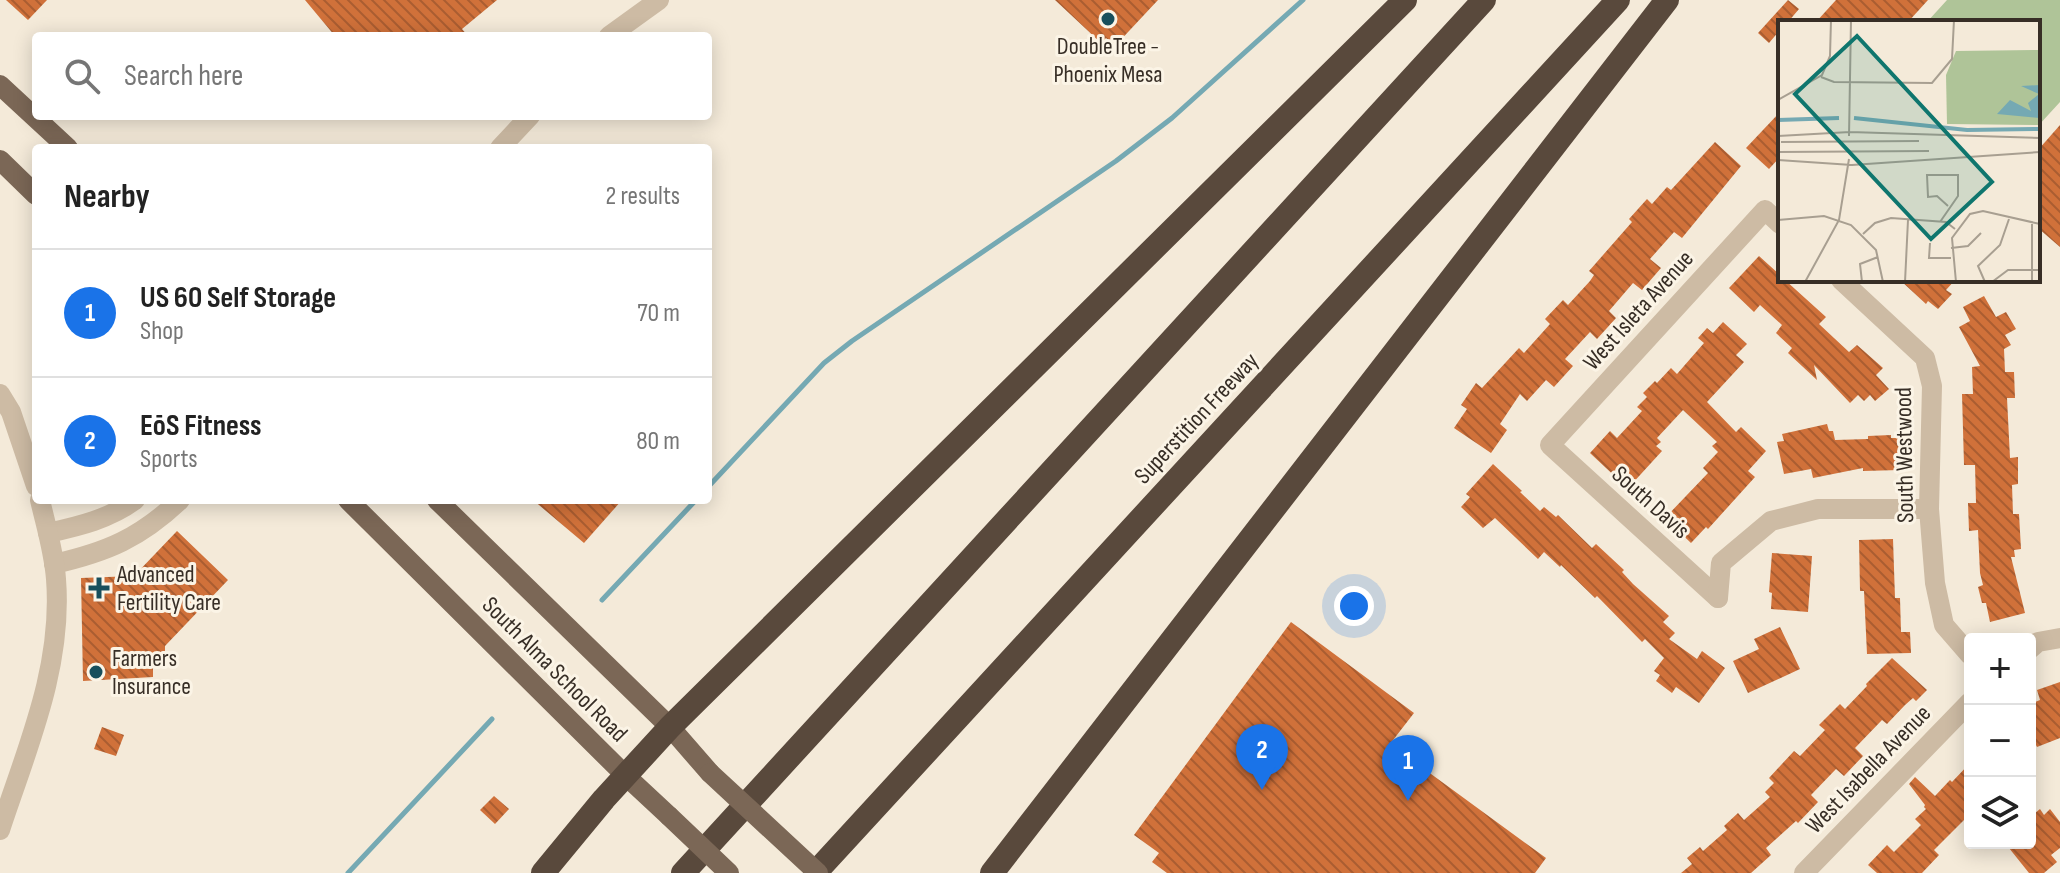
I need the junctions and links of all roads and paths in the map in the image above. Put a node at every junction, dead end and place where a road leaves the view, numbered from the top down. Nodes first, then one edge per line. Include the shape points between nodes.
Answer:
1 (659, 0) edge
2 (1405, 0) edge
3 (1484, 0) edge
4 (1618, 0) edge
5 (1667, 0) edge
6 (615, 32) edge
7 (0, 85) edge
8 (32, 115) edge
9 (38, 120) edge
10 (526, 120) edge
11 (64, 144) edge
12 (504, 144) edge
13 (0, 160) edge
14 (32, 191) edge
15 (1772, 217) edge
16 (1843, 282) edge
17 (0, 394) edge
18 (1550, 445) joint
19 (32, 474) edge
20 (41, 504) edge
21 (129, 504) edge
22 (175, 504) edge
23 (352, 504) edge
24 (441, 504) edge
25 (1929, 509) junction
26 (48, 533) junction
27 (54, 564) junction
28 (2060, 638) edge
29 (2036, 644) edge
30 (1964, 648) edge
31 (1967, 705) edge
32 (670, 727) junction
33 (626, 776) junction
34 (0, 830) edge
35 (543, 873) edge
36 (683, 873) edge
37 (729, 873) edge
38 (816, 873) edge
39 (992, 873) edge
40 (1804, 873) edge

1 - 6 street
2 - 32 highway
3 - 36 highway
4 - 38 highway, Superstition Freeway
5 - 39 highway
7 - 8 main road
9 - 11 main road
10 - 12 street
13 - 14 main road
15 - 18 street, West Isleta Avenue
16 - 25 street, South Westwood via 1925,358 1932,386
17 - 19 street
18 - 25 street, South Davis via 1718,598 1721,563 1771,521 1818,509
20 - 26 street
21 - 26 street via 85,525
22 - 27 street via 122,543
23 - 33 main road, South Alma School Road
24 - 32 main road, South Alma School Road
25 - 30 street, South Westwood via 1944,625
26 - 27 street
27 - 34 street via 56,621 46,694
28 - 29 street
31 - 40 street, West Isabella Avenue
32 - 33 highway
32 - 38 main road, South Alma School Road, bridge via 710,773
33 - 35 highway
33 - 37 main road, South Alma School Road, bridge

